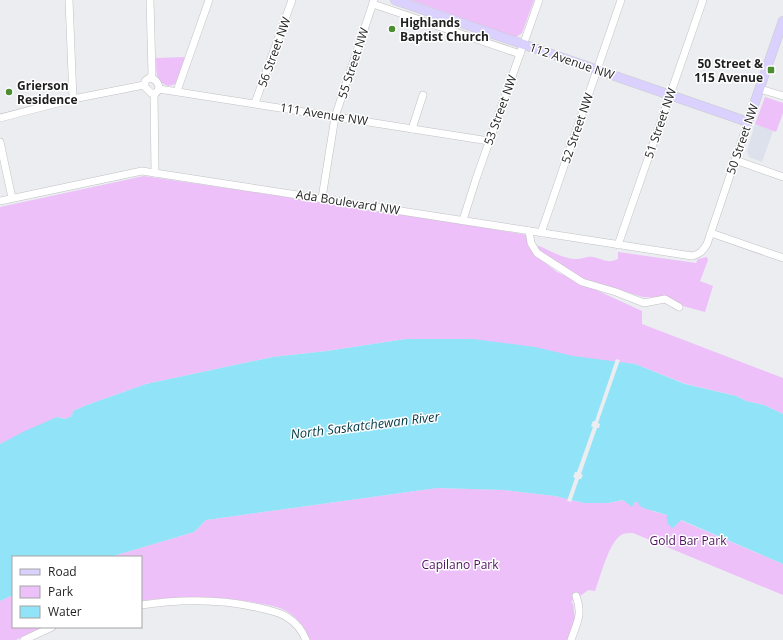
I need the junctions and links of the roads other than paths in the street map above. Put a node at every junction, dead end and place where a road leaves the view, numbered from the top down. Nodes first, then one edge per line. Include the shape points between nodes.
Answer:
1 (69, 0) edge
2 (150, 0) edge
3 (209, 0) edge
4 (292, 0) edge
5 (395, 0) edge
6 (539, 0) edge
7 (621, 0) edge
8 (703, 0) edge
9 (373, 2) edge
10 (783, 21) edge
11 (524, 45) junction
12 (520, 54) junction
13 (597, 70) junction
14 (151, 78) junction
15 (144, 85) junction
16 (760, 88) junction
17 (157, 91) junction
18 (178, 91) junction
19 (423, 95) dead end
20 (670, 95) junction
21 (783, 96) edge
22 (73, 99) junction
23 (255, 103) junction
24 (335, 116) junction
25 (0, 118) edge
26 (748, 122) junction
27 (412, 128) junction
28 (489, 141) junction
29 (0, 142) edge
30 (735, 160) junction
31 (155, 173) junction
32 (783, 177) edge
33 (12, 198) junction
34 (322, 198) junction
35 (0, 201) edge
36 (463, 220) junction
37 (529, 231) junction
38 (541, 233) junction
39 (711, 233) junction
40 (618, 245) junction
41 (698, 255) joint
42 (783, 258) edge
43 (679, 306) dead end
44 (576, 596) dead end
45 (142, 605) edge
46 (50, 628) edge
47 (24, 640) edge
48 (306, 640) edge
49 (571, 640) edge

1 - 22 street
2 - 14 street
3 - 18 street
4 - 23 street, 56 Street NW
5 - 11 main road, 112 Avenue NW
6 - 11 street, 53 Street NW
7 - 13 street, 52 Street NW
8 - 20 street, 51 Street NW
9 - 12 street, 112 Avenue NW
9 - 24 street, 55 Street NW
10 - 16 main road, 50 Street NW
11 - 12 street, 53 Street NW
11 - 13 main road, 112 Avenue NW
12 - 28 street, 53 Street NW
13 - 20 main road, 112 Avenue NW
13 - 38 street, 52 Street NW
14 - 15 street via 146,80
14 - 17 street via 158,84
15 - 17 street via 150,92
15 - 22 street
16 - 21 street
16 - 26 main road, 50 Street NW
17 - 18 street, 111 Avenue NW
17 - 31 street
18 - 23 street, 111 Avenue NW
19 - 27 street
20 - 26 main road, 112 Avenue NW
20 - 40 street, 51 Street NW
22 - 25 street
23 - 24 street, 111 Avenue NW
24 - 27 street, 111 Avenue NW
24 - 34 street, 55 Street NW
26 - 30 street, 50 Street NW
27 - 28 street, 111 Avenue NW
28 - 36 street, 53 Street NW
29 - 33 street
30 - 32 street
30 - 39 street, 50 Street NW
31 - 33 street, Ada Boulevard NW via 142,171
31 - 34 street, Ada Boulevard NW
33 - 35 street, Ada Boulevard NW
34 - 36 street, Ada Boulevard NW
36 - 37 street, Ada Boulevard NW
37 - 38 street, Ada Boulevard NW
37 - 43 street via 531,243 537,253 582,282 644,304 665,299
38 - 40 street, Ada Boulevard NW
39 - 41 street, 50 Street NW via 707,244
39 - 42 street
40 - 41 street, Ada Boulevard NW
44 - 49 street via 580,613
45 - 48 street via 197,601 252,606 287,617
46 - 47 street

